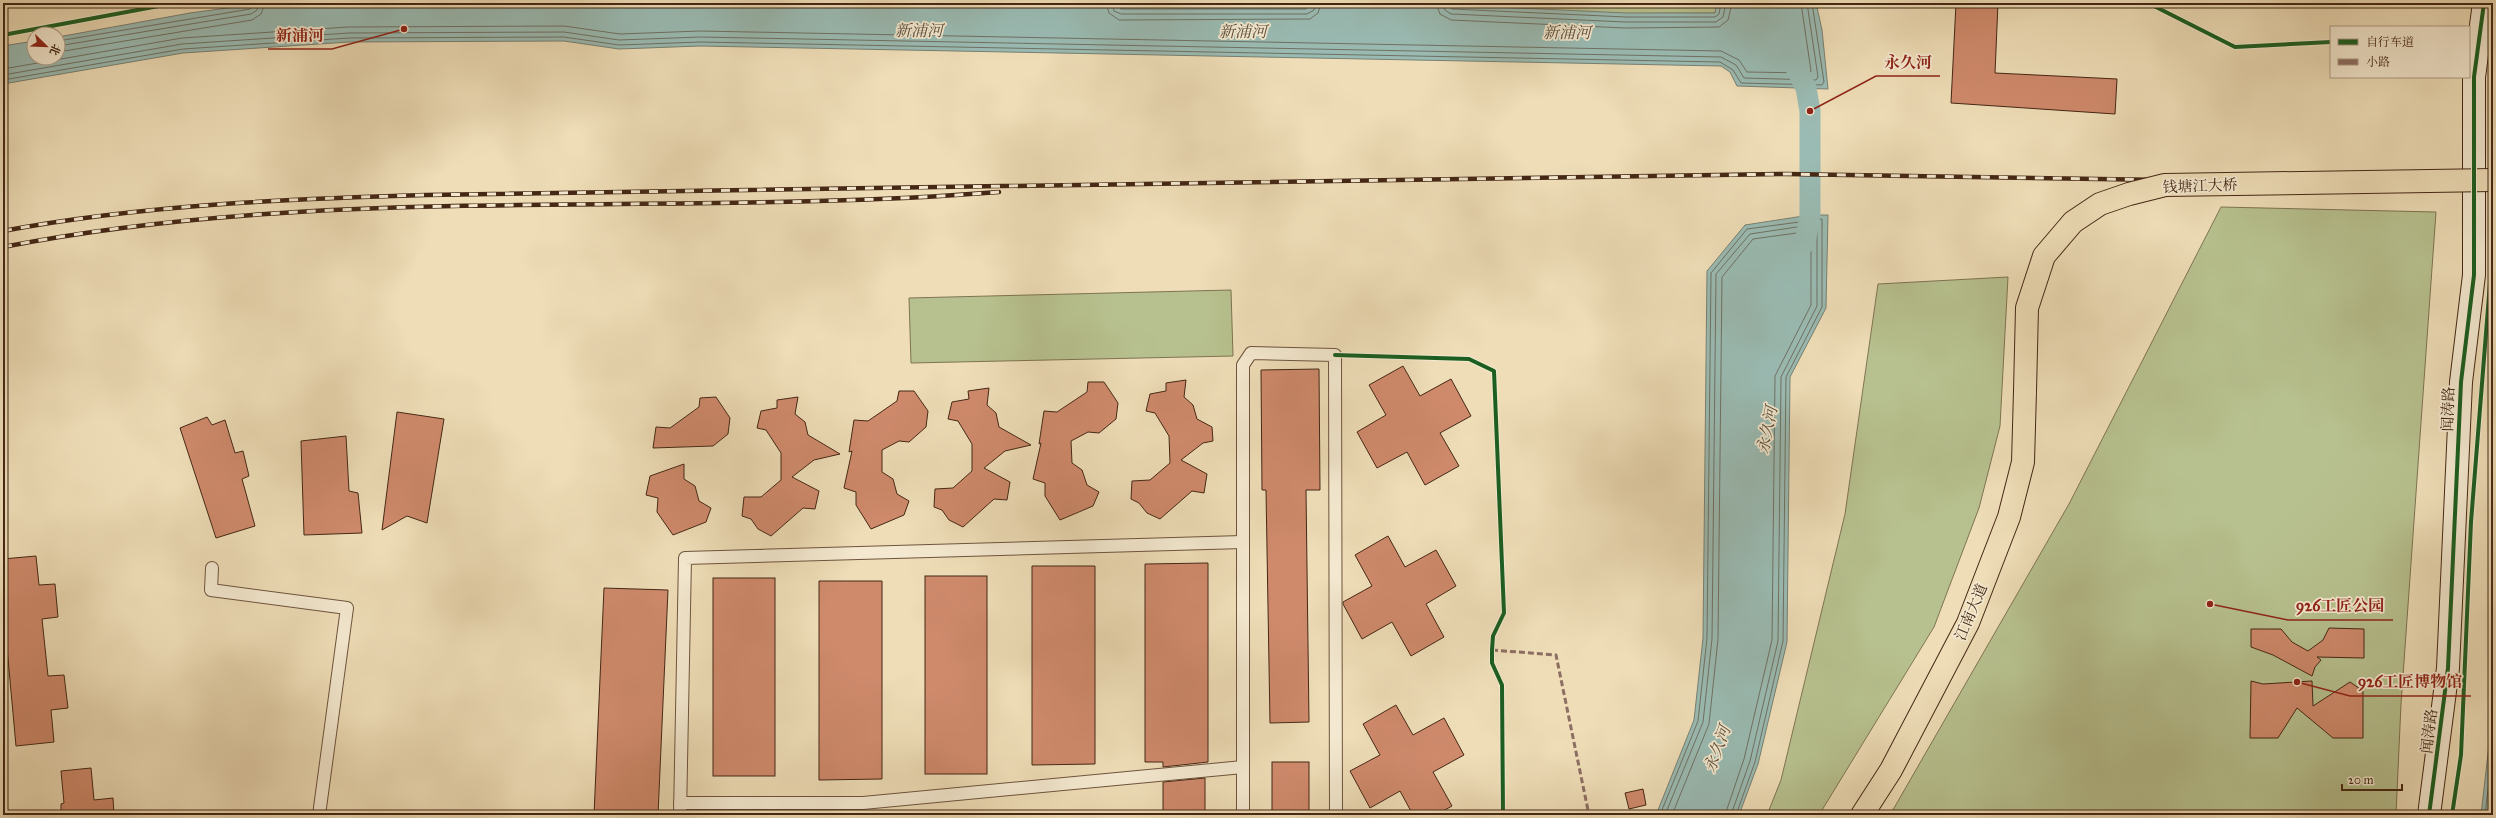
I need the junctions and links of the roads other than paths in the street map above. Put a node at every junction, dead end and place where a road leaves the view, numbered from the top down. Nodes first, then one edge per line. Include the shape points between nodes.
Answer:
1 (2484, 3) edge
2 (2493, 180) edge
3 (2025, 391) joint
4 (1243, 542) junction
5 (212, 568) dead end
6 (1243, 767) junction
7 (680, 809) edge
8 (319, 815) edge
9 (1243, 815) edge
10 (1336, 815) edge
11 (1862, 815) edge
12 (2429, 815) edge

1 - 12 main road, 闻涛路 via 2474,77 2474,275 2461,382 2448,668
2 - 3 main road, 钱塘江大桥, bridge via 2165,186 2100,204 2073,222 2044,256 2027,308
3 - 11 main road, 江南大道 via 2023,462 2009,517 1982,588 1968,623 1891,770
4 - 6 lane
4 - 7 lane via 685,558
4 - 10 lane via 1243,365 1252,353 1335,355
5 - 8 lane via 211,590 347,608
6 - 7 lane via 863,803
6 - 9 lane

